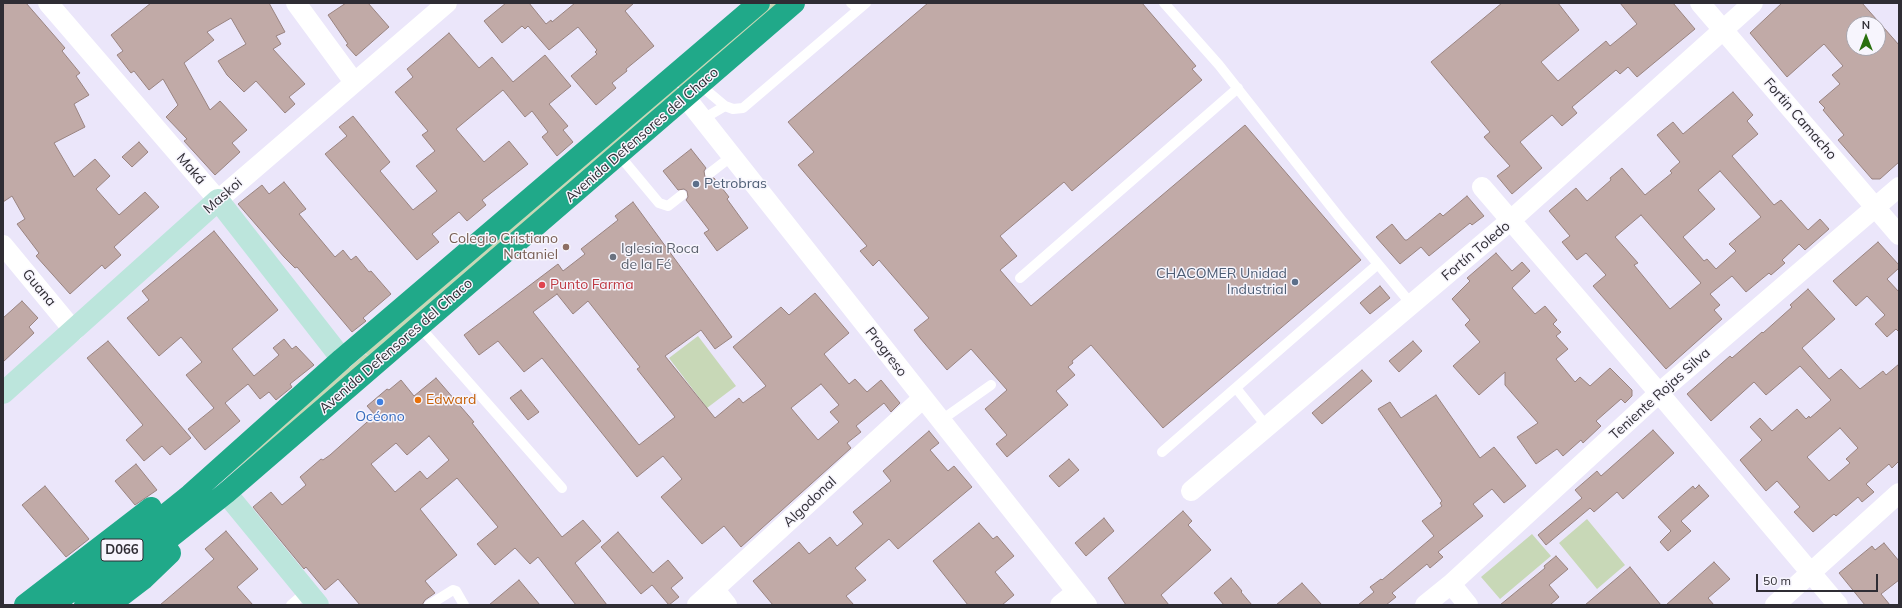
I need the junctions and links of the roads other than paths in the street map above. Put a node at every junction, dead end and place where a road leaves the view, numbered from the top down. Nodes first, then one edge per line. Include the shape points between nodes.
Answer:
1 (48, 3) edge
2 (296, 3) edge
3 (447, 3) edge
4 (759, 3) edge
5 (794, 3) edge
6 (1164, 3) edge
7 (1700, 3) edge
8 (1753, 3) edge
9 (859, 5) edge
10 (1723, 29) junction
11 (354, 82) junction
12 (1238, 88) junction
13 (693, 91) junction
14 (725, 106) junction
15 (703, 119) junction
16 (620, 155) junction
17 (732, 156) junction
18 (710, 173) dead end
19 (1482, 187) dead end
20 (1899, 187) edge
21 (682, 195) dead end
22 (218, 200) junction
23 (1876, 207) junction
24 (1512, 220) junction
25 (1899, 235) edge
26 (3, 245) edge
27 (1378, 264) junction
28 (1020, 278) dead end
29 (1412, 305) junction
30 (419, 326) junction
31 (74, 330) junction
32 (342, 359) junction
33 (991, 385) dead end
34 (1236, 388) junction
35 (3, 392) edge
36 (1659, 393) junction
37 (922, 398) junction
38 (940, 421) junction
39 (1267, 427) junction
40 (1162, 452) dead end
41 (562, 488) dead end
42 (1191, 490) dead end
43 (1899, 493) edge
44 (205, 499) junction
45 (1811, 574) junction
46 (1451, 584) junction
47 (715, 590) junction
48 (1081, 598) edge
49 (305, 600) edge
50 (25, 605) edge
51 (53, 605) edge
52 (85, 605) edge
53 (108, 605) edge
54 (429, 605) edge
55 (464, 605) edge
56 (697, 605) edge
57 (728, 605) edge
58 (1060, 605) edge
59 (1425, 605) edge
60 (1468, 605) edge
61 (1775, 605) edge
62 (1838, 605) edge

1 - 22 street, Maká
2 - 11 street
3 - 11 street, Maskoi
4 - 32 highway, Avenida Defensores del Chaco / D066
5 - 13 highway, Avenida Defensores del Chaco / D066
6 - 12 lane
7 - 10 street, Fortin Camacho
8 - 10 street, Fortín Toledo
9 - 14 lane via 742,108 733,109
10 - 23 street, Fortin Camacho
10 - 24 street, Fortín Toledo
11 - 22 street, Maskoi
12 - 27 lane via 1342,222
12 - 28 lane
13 - 14 lane
13 - 15 street, Progreso
13 - 16 highway, Avenida Defensores del Chaco / D066
14 - 15 lane
15 - 17 street, Progreso
16 - 21 lane via 659,203 668,206
16 - 30 highway, Avenida Defensores del Chaco / D066
17 - 18 lane
17 - 37 street, Progreso
19 - 24 street
20 - 23 street, Teniente Rojas Silva
22 - 31 street, Maskoi
22 - 32 street, Maká
23 - 25 street, Fortin Camacho
23 - 36 street, Teniente Rojas Silva
24 - 29 street, Fortín Toledo
24 - 36 street
26 - 31 street, Guana
27 - 29 lane
27 - 34 lane
29 - 39 street, Fortín Toledo
30 - 41 lane
30 - 44 highway, Avenida Defensores del Chaco / D066
31 - 35 street, Maskoi
32 - 44 highway, Avenida Defensores del Chaco / D066
33 - 38 lane
34 - 39 lane
34 - 40 lane
36 - 45 street
36 - 46 street, Teniente Rojas Silva
37 - 38 street, Progreso
37 - 47 street, Algodonal
38 - 48 street, Progreso
39 - 42 street, Fortín Toledo
43 - 45 street
44 - 49 street
44 - 50 highway via 158,503
44 - 51 highway, Avenida Defensores del Chaco / D066
44 - 52 highway, Avenida Defensores del Chaco / D066
44 - 53 highway via 190,534 143,579
45 - 61 street
45 - 62 street
46 - 59 street, Teniente Rojas Silva
46 - 60 street
47 - 56 street, Algodonal
47 - 57 street
48 - 58 street
54 - 55 lane via 453,590

